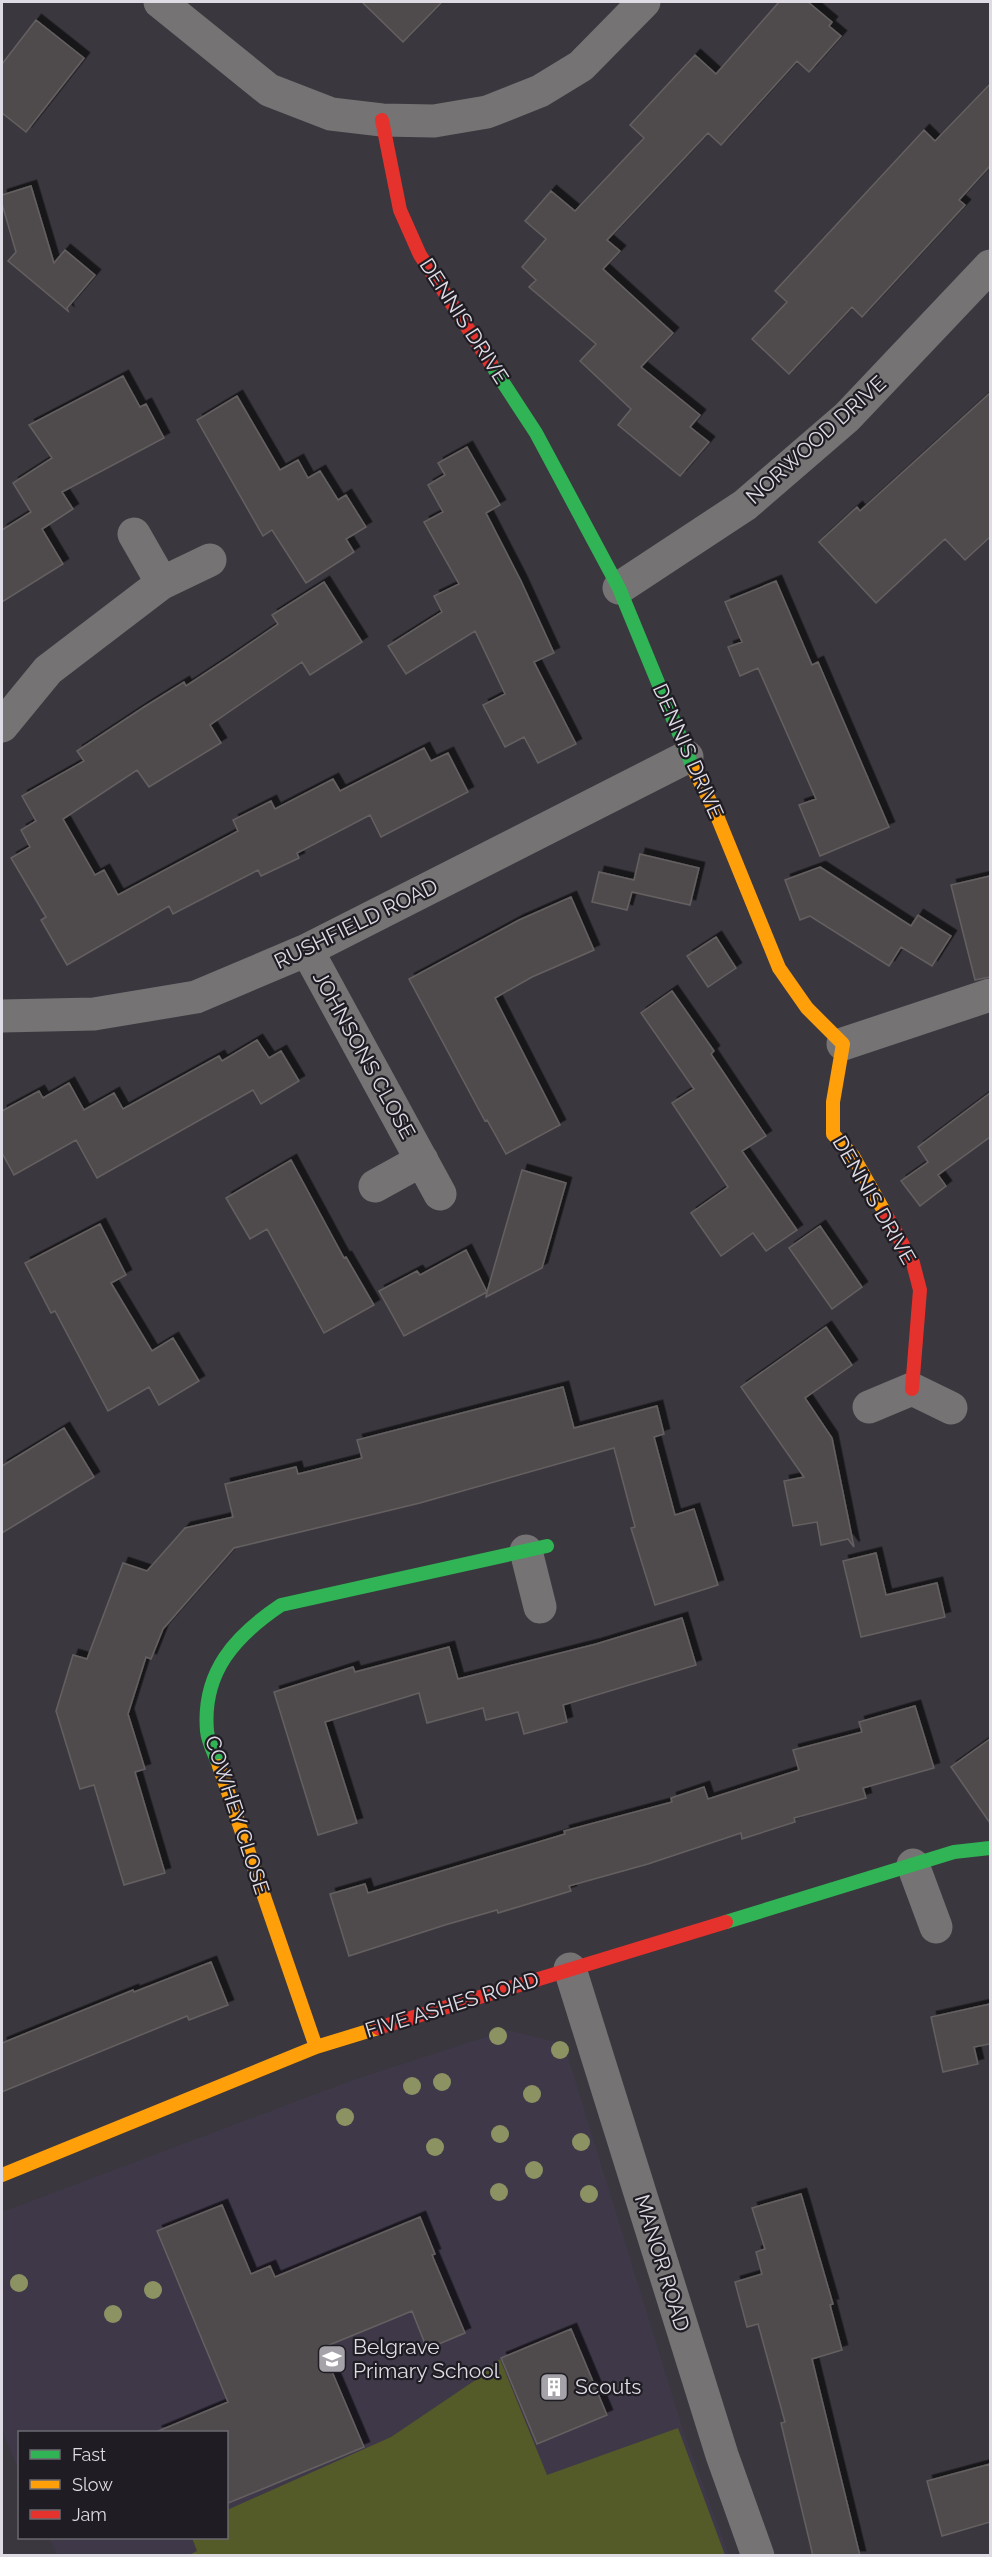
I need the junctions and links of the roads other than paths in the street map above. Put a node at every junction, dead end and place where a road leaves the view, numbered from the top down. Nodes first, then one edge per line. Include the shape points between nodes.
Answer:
1 (160, 2) edge
2 (644, 2) edge
3 (382, 120) junction
4 (990, 266) edge
5 (134, 534) dead end
6 (210, 560) dead end
7 (162, 583) junction
8 (619, 588) junction
9 (2, 726) edge
10 (687, 757) junction
11 (307, 950) junction
12 (990, 995) edge
13 (2, 1016) edge
14 (843, 1044) junction
15 (422, 1160) junction
16 (375, 1186) dead end
17 (440, 1194) dead end
18 (912, 1389) junction
19 (869, 1407) dead end
20 (951, 1408) dead end
21 (537, 1548) joint
22 (540, 1607) dead end
23 (990, 1848) edge
24 (914, 1865) junction
25 (936, 1927) dead end
26 (570, 1969) junction
27 (316, 2047) junction
28 (2, 2175) edge
29 (758, 2556) edge

1 - 3 street via 269,90 331,114
2 - 3 street via 581,66 540,91 488,112 434,121
3 - 8 street, DENNIS DRIVE via 400,210 420,255 536,433
4 - 8 street, NORWOOD DRIVE via 847,417 745,505
5 - 7 street
6 - 7 street
7 - 9 street via 48,670
8 - 10 street, DENNIS DRIVE
10 - 11 street, RUSHFIELD ROAD
10 - 14 street, DENNIS DRIVE via 715,812 779,968 807,1008
11 - 13 street, RUSHFIELD ROAD via 196,997 94,1014
11 - 15 street, JOHNSONS CLOSE
12 - 14 street
14 - 18 street, DENNIS DRIVE via 833,1102 833,1134 853,1156 913,1263 920,1290
15 - 16 street, JOHNSONS CLOSE
15 - 17 street, JOHNSONS CLOSE
18 - 19 street
18 - 20 street
21 - 22 street, COWHEY CLOSE
21 - 27 street, COWHEY CLOSE via 281,1605 251,1624 222,1658 209,1690 207,1732
23 - 24 street, FIVE ASHES ROAD via 954,1852
24 - 25 street
24 - 26 street, FIVE ASHES ROAD
26 - 27 street, FIVE ASHES ROAD
26 - 29 street, MANOR ROAD via 722,2455
27 - 28 street, FIVE ASHES ROAD

